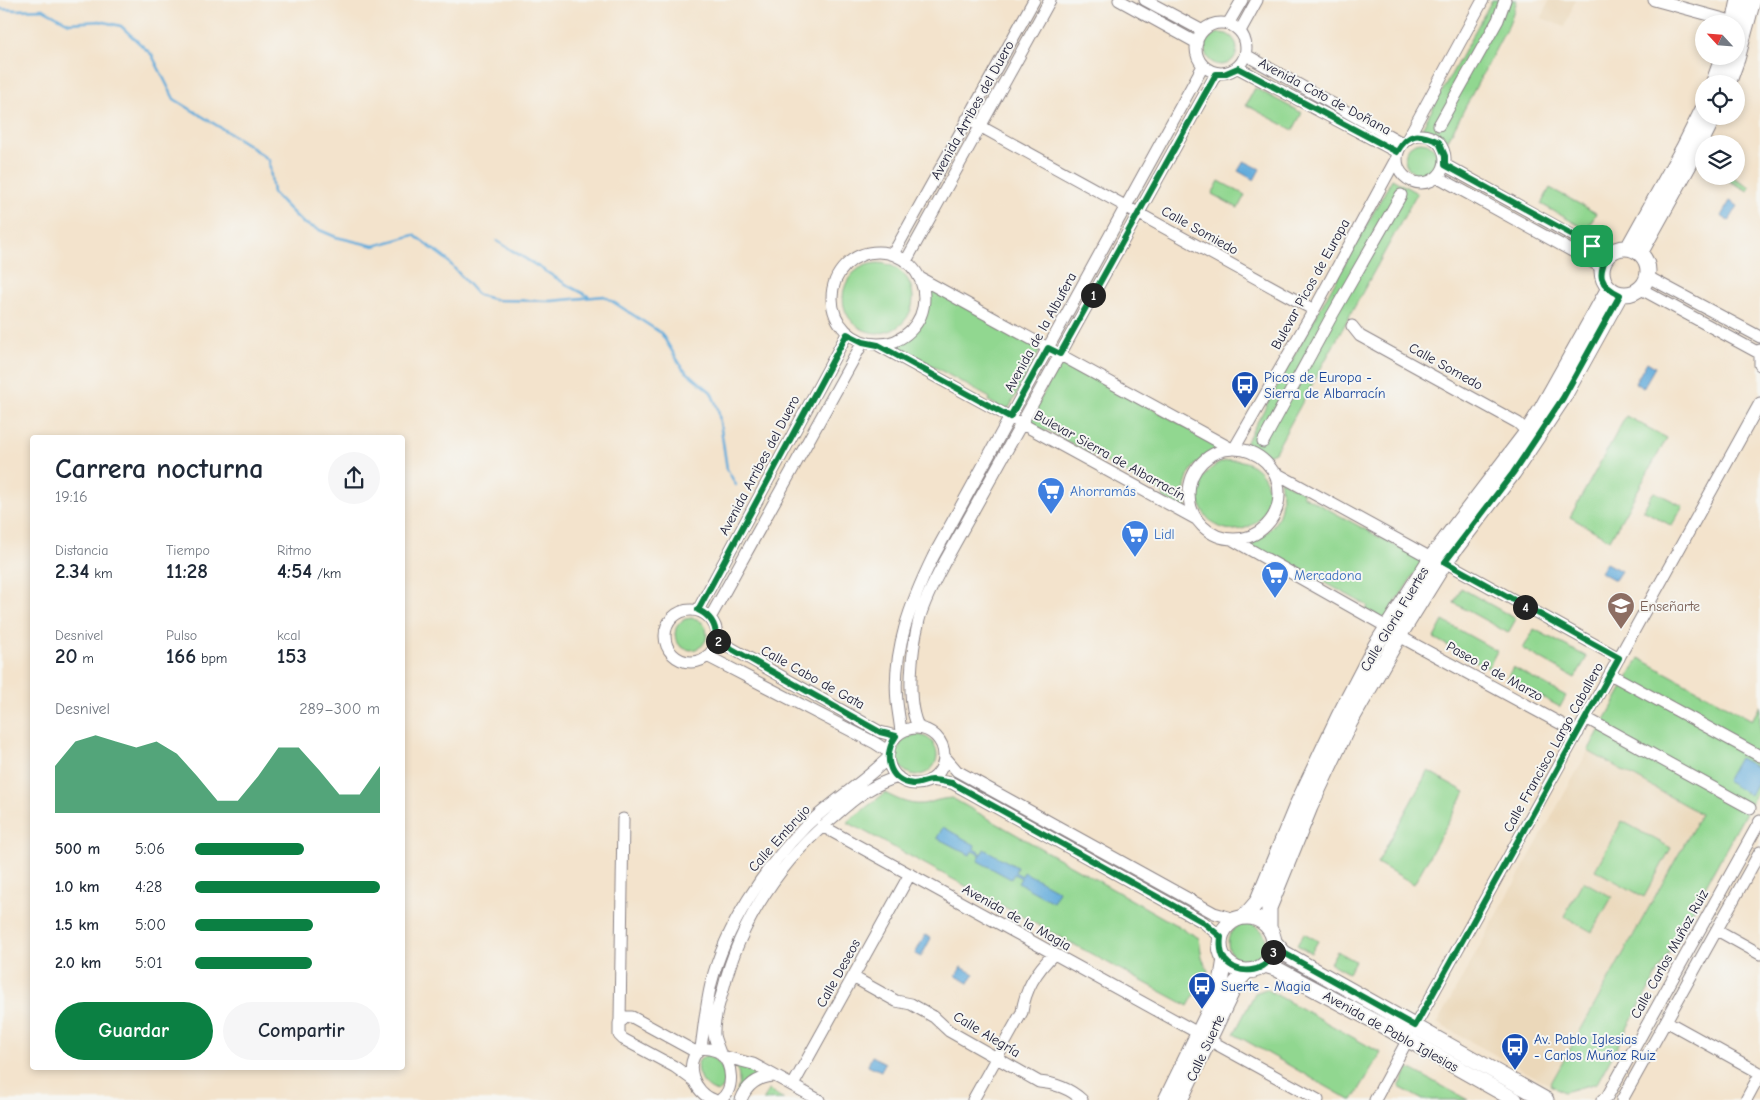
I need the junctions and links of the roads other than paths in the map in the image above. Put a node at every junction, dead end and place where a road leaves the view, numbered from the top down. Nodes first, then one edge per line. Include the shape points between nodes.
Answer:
1 (1034, 0) edge
2 (1050, 0) edge
3 (1119, 0) edge
4 (1145, 0) edge
5 (1242, 0) edge
6 (1257, 0) edge
7 (1483, 0) edge
8 (1505, 0) edge
9 (1654, 0) edge
10 (1739, 0) edge
11 (1753, 0) edge
12 (1706, 15) edge
13 (1736, 15) edge
14 (1228, 24) junction
15 (1203, 31) junction
16 (1240, 31) junction
17 (1196, 43) junction
18 (1246, 55) junction
19 (1203, 66) junction
20 (1238, 68) junction
21 (1216, 74) junction
22 (1731, 75) edge
23 (967, 119) junction
24 (1439, 125) dead end
25 (1695, 125) edge
26 (1710, 125) edge
27 (980, 126) junction
28 (1401, 148) junction
29 (1445, 165) junction
30 (1438, 177) junction
31 (1401, 195) dead end
32 (1126, 206) junction
33 (1138, 213) junction
34 (1634, 250) junction
35 (893, 254) junction
36 (906, 261) junction
37 (1604, 261) junction
38 (920, 278) junction
39 (1645, 283) junction
40 (1614, 292) junction
41 (1314, 310) junction
42 (1350, 331) dead end
43 (847, 334) junction
44 (1760, 337) edge
45 (863, 342) junction
46 (878, 345) junction
47 (1048, 348) junction
48 (1760, 351) edge
49 (1060, 354) junction
50 (1760, 365) edge
51 (1760, 403) edge
52 (1010, 417) junction
53 (1022, 424) junction
54 (1526, 426) junction
55 (1263, 442) dead end
56 (1233, 449) junction
57 (1274, 472) junction
58 (1196, 519) junction
59 (1233, 540) junction
60 (1438, 560) junction
61 (698, 610) junction
62 (710, 618) junction
63 (1393, 632) junction
64 (716, 640) junction
65 (707, 656) junction
66 (1619, 658) junction
67 (1610, 674) junction
68 (1586, 718) junction
69 (919, 728) junction
70 (1578, 733) junction
71 (899, 734) junction
72 (888, 755) junction
73 (944, 756) junction
74 (1760, 756) edge
75 (898, 777) junction
76 (930, 780) junction
77 (1750, 808) dead end
78 (623, 819) dead end
79 (822, 826) junction
80 (1758, 828) edge
81 (1760, 852) edge
82 (910, 874) junction
83 (1240, 918) junction
84 (1269, 926) junction
85 (1717, 930) junction
86 (1221, 937) junction
87 (1275, 943) junction
88 (1054, 954) junction
89 (1760, 954) edge
90 (1225, 959) junction
91 (1265, 964) junction
92 (1247, 971) junction
93 (853, 977) junction
94 (620, 1020) junction
95 (1666, 1021) junction
96 (1412, 1032) junction
97 (1203, 1036) junction
98 (698, 1050) junction
99 (721, 1054) junction
100 (997, 1057) junction
101 (1760, 1074) edge
102 (775, 1076) junction
103 (694, 1080) junction
104 (793, 1086) junction
105 (714, 1099) edge
106 (741, 1100) edge
107 (819, 1100) edge
108 (973, 1100) edge
109 (1082, 1100) edge
110 (1166, 1100) edge
111 (1180, 1100) edge
112 (1318, 1100) edge
113 (1375, 1100) edge
114 (1515, 1100) edge
115 (1546, 1100) edge
116 (1602, 1100) edge
117 (1622, 1100) edge
118 (1746, 1100) edge

1 - 23 street, Avenida Arribes del Duero
2 - 27 street, Avenida Arribes del Duero
3 - 17 street
4 - 15 street
5 - 14 street
6 - 16 street
7 - 28 street, Bulevar Picos de Europa
8 - 24 street via 1498,20
9 - 12 street
10 - 13 main road
11 - 22 main road
14 - 15 street via 1215,24
14 - 16 street
15 - 17 street
16 - 18 street via 1247,46
17 - 19 street via 1198,59
18 - 20 street
18 - 28 street, Avenida Coto de Doñana
19 - 21 street
19 - 32 street, Avenida de la Albufera
20 - 21 street
20 - 28 street, Avenida Coto de Doñana
21 - 33 street, Avenida de la Albufera
23 - 27 street, Calle Somiedo
23 - 35 street, Avenida Arribes del Duero
25 - 34 main road
26 - 34 main road via 1696,154
27 - 32 street, Calle Somiedo
27 - 36 street, Avenida Arribes del Duero
28 - 29 street via 1423,134 1439,142
28 - 30 street via 1400,172 1408,181 1419,184
28 - 41 street, Bulevar Picos de Europa
29 - 30 street
29 - 37 street
30 - 37 street
31 - 55 street
32 - 33 street, Calle Somiedo
32 - 47 street, Avenida de la Albufera
33 - 41 street, Calle Somiedo
33 - 49 street, Avenida de la Albufera
34 - 37 main road via 1618,248
34 - 39 main road via 1648,265
35 - 36 street
35 - 43 street via 877,251 861,254 847,262 837,275 832,290 832,306 837,321
36 - 38 street
37 - 40 main road via 1602,280
38 - 46 street via 923,308 917,323 893,342
38 - 47 street
39 - 40 main road
39 - 44 street
39 - 48 street
40 - 54 main road, Calle Gloria Fuertes
40 - 60 main road, Calle Gloria Fuertes via 1558,405 1513,473
41 - 56 street, Bulevar Picos de Europa
42 - 54 street, Calle Somedo
43 - 45 street
43 - 61 street, Avenida Arribes del Duero
45 - 46 street
45 - 62 street
46 - 52 street, Bulevar Sierra de Albarracín
47 - 49 street
47 - 52 street, Avenida de la Albufera
48 - 50 street
49 - 53 street, Avenida de la Albufera
49 - 56 street
51 - 66 street, Calle Francisco Largo Caballero
52 - 53 street, Bulevar Sierra de Albarracín
52 - 71 street, Avenida de la Albufera via 933,557 907,615 898,663
53 - 58 street, Bulevar Sierra de Albarracín
53 - 69 street, Avenida de la Albufera via 944,563 919,620 911,694 914,718
54 - 60 main road, Calle Gloria Fuertes
56 - 57 street via 1260,457
56 - 58 street via 1207,458 1197,468 1188,493
57 - 59 street via 1279,498 1276,512 1259,532
57 - 60 street
58 - 59 street via 1213,535
59 - 63 street
60 - 63 main road, Calle Gloria Fuertes
60 - 66 street
61 - 62 street
61 - 65 street via 680,612 673,617 665,632 665,641 674,656 682,660 691,662
62 - 64 street via 717,632
63 - 70 street, Paseo 8 de Marzo
63 - 83 main road, Calle Gloria Fuertes via 1339,716 1297,805 1257,902
63 - 84 main road, Calle Gloria Fuertes via 1310,807 1269,908
64 - 65 street
64 - 71 street, Calle Cabo de Gata via 880,732
65 - 72 street, Calle Cabo de Gata via 875,743
66 - 67 street, Calle Francisco Largo Caballero
67 - 68 street, Calle Francisco Largo Caballero
67 - 74 street
68 - 70 street, Calle Francisco Largo Caballero
68 - 77 street
69 - 71 street via 910,728
69 - 73 street via 934,734
70 - 96 street, Calle Francisco Largo Caballero
71 - 72 street via 891,743
72 - 75 street
72 - 98 street, Calle Embrujo via 877,770 806,826 766,871 726,944 711,983
73 - 76 street via 938,774
73 - 83 street via 957,771 1214,913
75 - 76 street via 914,784
75 - 79 street, Calle Embrujo via 879,783
76 - 86 street via 952,783 1208,924
78 - 94 street
79 - 82 street, Avenida de la Magia
79 - 99 street, Calle Embrujo via 776,876 741,937 726,975 715,1020 714,1035
80 - 116 street, Calle Carlos Muñoz Ruiz via 1607,1097
81 - 85 street
82 - 88 street, Avenida de la Magia
82 - 93 street, Calle Deseos
83 - 84 main road via 1258,918
83 - 86 main road via 1224,929
84 - 87 main road
85 - 89 street
85 - 95 street
86 - 90 main road via 1220,948
87 - 91 main road via 1272,956
87 - 96 main road, Avenida de Pablo Iglesias via 1284,953
88 - 97 street, Avenida de la Magia
88 - 100 street via 1037,974 1024,998 1022,1012
90 - 92 main road via 1234,967
90 - 97 main road, Calle Suerte
91 - 92 main road
91 - 96 main road, Avenida de Pablo Iglesias
92 - 97 main road, Calle Suerte
93 - 100 street, Calle Alegría via 896,1001 926,1012 948,1031
93 - 104 street, Calle Deseos
94 - 98 street via 632,1018
94 - 103 street via 617,1029 623,1040
95 - 101 street
95 - 117 street
96 - 113 street, Calle Francisco Largo Caballero
96 - 114 main road, Avenida de Pablo Iglesias
96 - 115 main road, Avenida de Pablo Iglesias
97 - 110 main road, Calle Suerte
97 - 111 main road, Calle Suerte
97 - 112 street, Avenida de la Magia
98 - 99 street via 713,1049
98 - 103 street via 691,1069
99 - 102 street via 753,1064
99 - 105 street via 727,1062 731,1079 725,1097
100 - 108 street
100 - 109 street, Calle Alegría via 1039,1082 1052,1083
101 - 118 street
102 - 104 street
102 - 106 street via 754,1082
103 - 105 street
104 - 107 street

